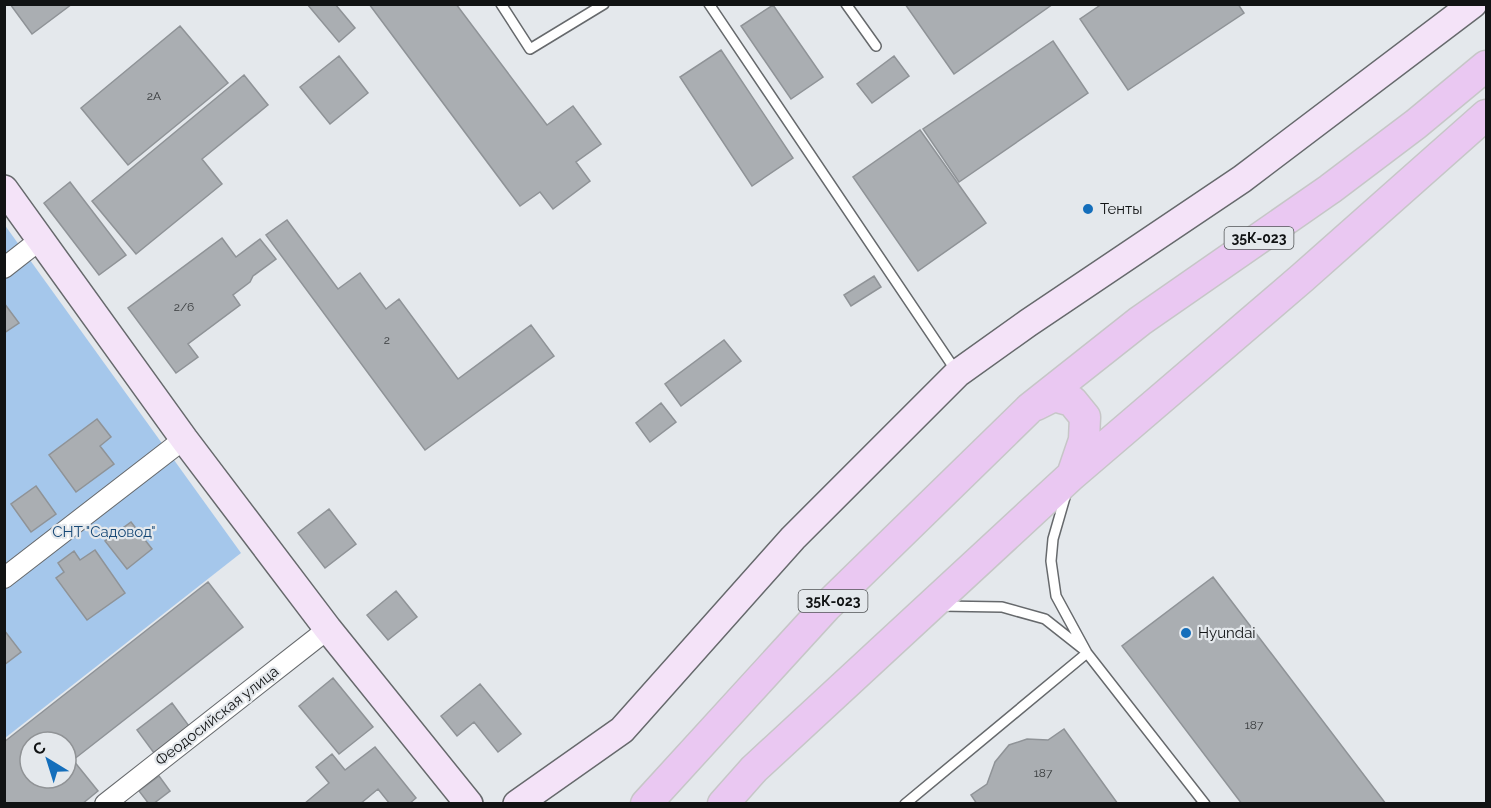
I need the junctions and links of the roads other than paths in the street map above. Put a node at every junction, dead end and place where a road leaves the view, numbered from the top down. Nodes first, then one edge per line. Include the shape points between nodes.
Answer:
1 (501, 4) edge
2 (604, 4) edge
3 (709, 4) edge
4 (846, 4) edge
5 (1473, 4) edge
6 (876, 46) dead end
7 (1486, 66) edge
8 (1486, 115) edge
9 (4, 189) edge
10 (41, 239) junction
11 (4, 267) edge
12 (958, 373) junction
13 (1030, 408) junction
14 (183, 439) junction
15 (1072, 474) junction
16 (4, 578) edge
17 (932, 606) junction
18 (328, 629) junction
19 (1087, 653) junction
20 (105, 804) edge
21 (470, 804) edge
22 (517, 804) edge
23 (646, 804) edge
24 (723, 804) edge
25 (905, 804) edge
26 (1205, 804) edge

1 - 2 lane via 530,49
3 - 12 lane
4 - 6 lane
5 - 12 street via 1447,19 1242,178
7 - 13 main road, 35К-023 via 1378,153 1140,321
8 - 15 main road
9 - 10 street
10 - 11 street
10 - 14 street
12 - 22 street via 793,537 622,730
13 - 15 main road via 1054,396 1072,400 1085,417 1084,440
13 - 23 main road, 35К-023 via 826,607
14 - 16 street
14 - 18 street
15 - 17 main road
15 - 19 lane via 1053,539 1051,561 1056,596
17 - 19 lane via 1002,607 1045,619
17 - 24 main road via 754,769
18 - 20 street, Феодосийская улица
18 - 21 street
19 - 25 lane
19 - 26 lane

